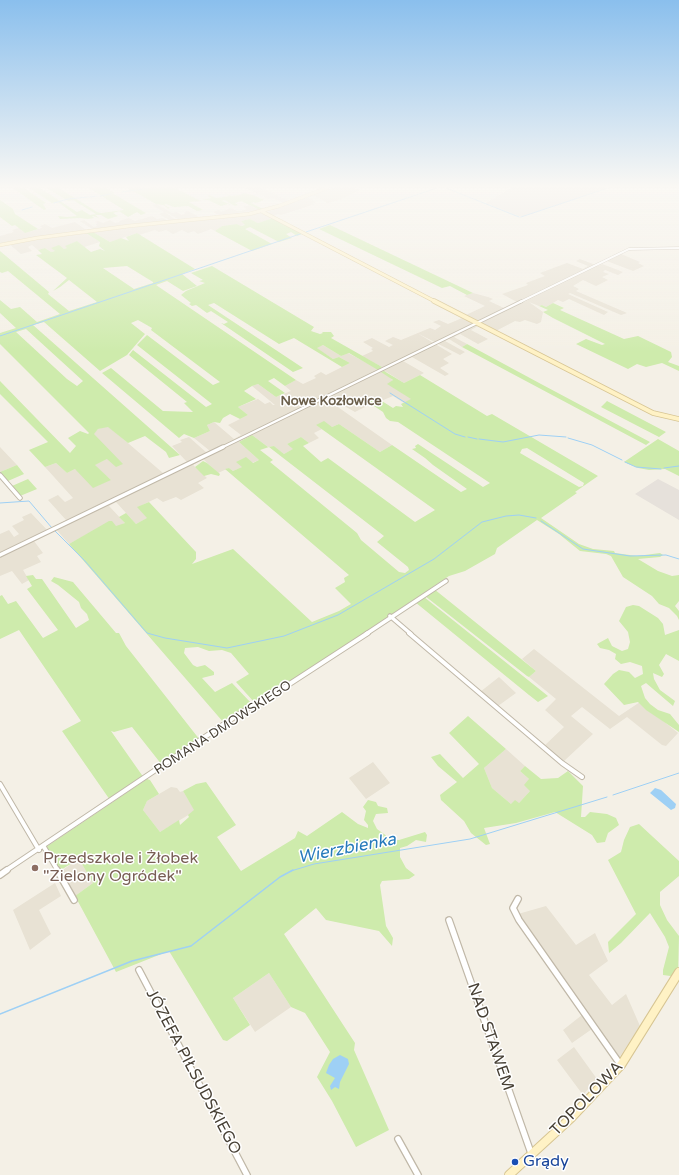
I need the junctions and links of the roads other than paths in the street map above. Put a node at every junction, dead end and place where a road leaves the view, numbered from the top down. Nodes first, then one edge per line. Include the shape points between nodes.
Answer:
1 (15, 243) edge
2 (322, 243) edge
3 (0, 245) edge
4 (679, 248) edge
5 (478, 323) junction
6 (679, 419) edge
7 (0, 475) edge
8 (20, 498) dead end
9 (0, 555) edge
10 (446, 581) dead end
11 (390, 616) junction
12 (582, 777) dead end
13 (0, 784) edge
14 (44, 846) junction
15 (39, 850) junction
16 (0, 875) edge
17 (518, 899) dead end
18 (74, 900) dead end
19 (449, 920) dead end
20 (139, 970) dead end
21 (679, 972) edge
22 (621, 1065) junction
23 (398, 1140) dead end
24 (531, 1154) junction
25 (247, 1175) edge
26 (418, 1175) edge
27 (509, 1175) edge

1 - 3 street
2 - 5 street
4 - 5 street via 629,249
5 - 6 street via 653,413
5 - 9 street
7 - 8 street
10 - 11 street, ROMANA DMOWSKIEGO
11 - 12 street via 562,763
11 - 14 street, ROMANA DMOWSKIEGO
13 - 15 street
14 - 15 street, ROMANA DMOWSKIEGO
14 - 18 street
15 - 16 street, ROMANA DMOWSKIEGO
17 - 22 street via 513,908 532,940
19 - 24 street, NAD STAWEM
20 - 25 street, JÓZEFA PIŁSUDSKIEGO
21 - 22 street, TOPOLOWA
22 - 24 street, TOPOLOWA via 577,1113
23 - 26 street
24 - 27 street, TOPOLOWA

